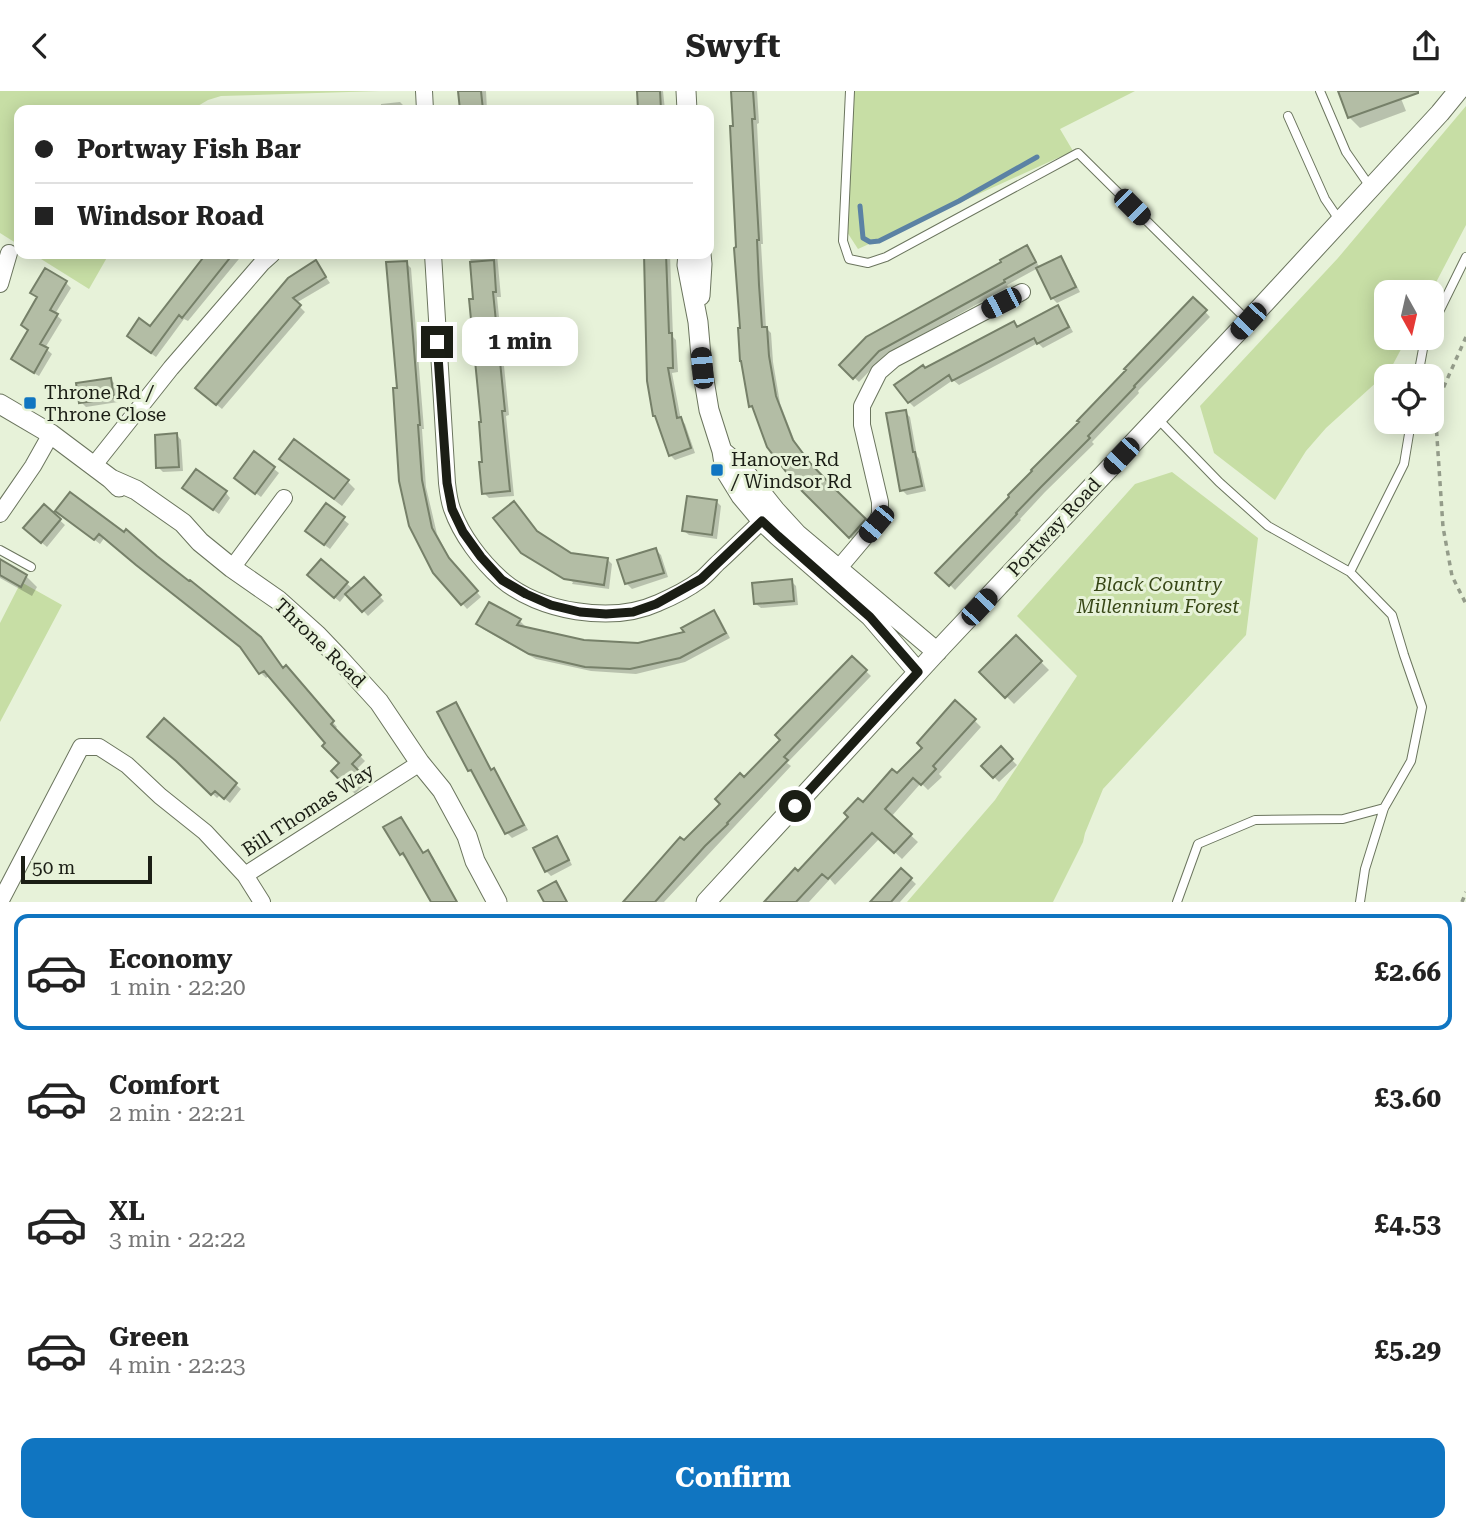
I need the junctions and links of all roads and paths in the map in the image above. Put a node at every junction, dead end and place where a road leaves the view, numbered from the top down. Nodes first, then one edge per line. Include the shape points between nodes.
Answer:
1 (850, 91) edge
2 (1320, 91) edge
3 (1458, 91) edge
4 (1288, 117) dead end
5 (1371, 188) junction
6 (1340, 221) junction
7 (9, 253) dead end
8 (1466, 257) edge
9 (266, 259) edge
10 (433, 259) edge
11 (688, 259) edge
12 (702, 259) edge
13 (0, 284) edge
14 (1022, 292) dead end
15 (1444, 302) edge
16 (1248, 321) junction
17 (698, 322) junction
18 (1466, 337) edge
19 (0, 404) edge
20 (1157, 418) junction
21 (51, 434) junction
22 (1409, 434) edge
23 (94, 465) junction
24 (284, 498) dead end
25 (0, 514) edge
26 (769, 515) junction
27 (0, 550) edge
28 (31, 567) dead end
29 (232, 568) junction
30 (1350, 572) junction
31 (833, 574) junction
32 (1466, 604) edge
33 (937, 652) junction
34 (918, 672) junction
35 (420, 763) junction
36 (1384, 808) junction
37 (245, 875) junction
38 (1466, 892) edge
39 (0, 902) edge
40 (262, 902) edge
41 (498, 902) edge
42 (706, 902) edge
43 (1177, 902) edge
44 (1360, 902) edge
45 (1462, 902) edge

1 - 16 lane via 843,241 849,259 868,263 886,257 1078,153
2 - 5 lane via 1346,152
3 - 5 street, Portway Road
4 - 6 lane via 1325,199
5 - 6 street, Portway Road
6 - 16 street, Portway Road
7 - 13 street
8 - 15 lane
9 - 23 street
10 - 26 street via 452,509 463,532 502,580 551,605 580,612 633,612 701,579
11 - 17 street
12 - 17 street
14 - 31 street via 894,359 878,373 862,407 862,425 880,514
16 - 20 street, Portway Road
17 - 26 street via 709,410 725,470 741,496
18 - 32 path via 1441,393 1436,423 1443,527 1452,576
19 - 21 street, Throne Road
20 - 30 lane via 1268,526
20 - 33 street, Portway Road
21 - 23 street, Throne Road
21 - 25 street
22 - 30 lane via 1404,464
23 - 29 street, Throne Road via 174,532 200,542
24 - 29 street
26 - 31 street via 778,536
27 - 28 lane
29 - 35 street, Throne Road via 317,635 379,702
30 - 36 lane via 1392,615 1422,707 1411,761
31 - 33 street
31 - 34 street
33 - 34 street, Portway Road
34 - 42 street, Portway Road
35 - 37 street, Bill Thomas Way
35 - 41 street, Throne Road via 442,790
36 - 43 lane via 1343,819 1255,820 1198,844
36 - 44 lane
37 - 39 street via 205,832 127,765 99,747 81,747
37 - 40 street, Bill Thomas Way
38 - 45 path

